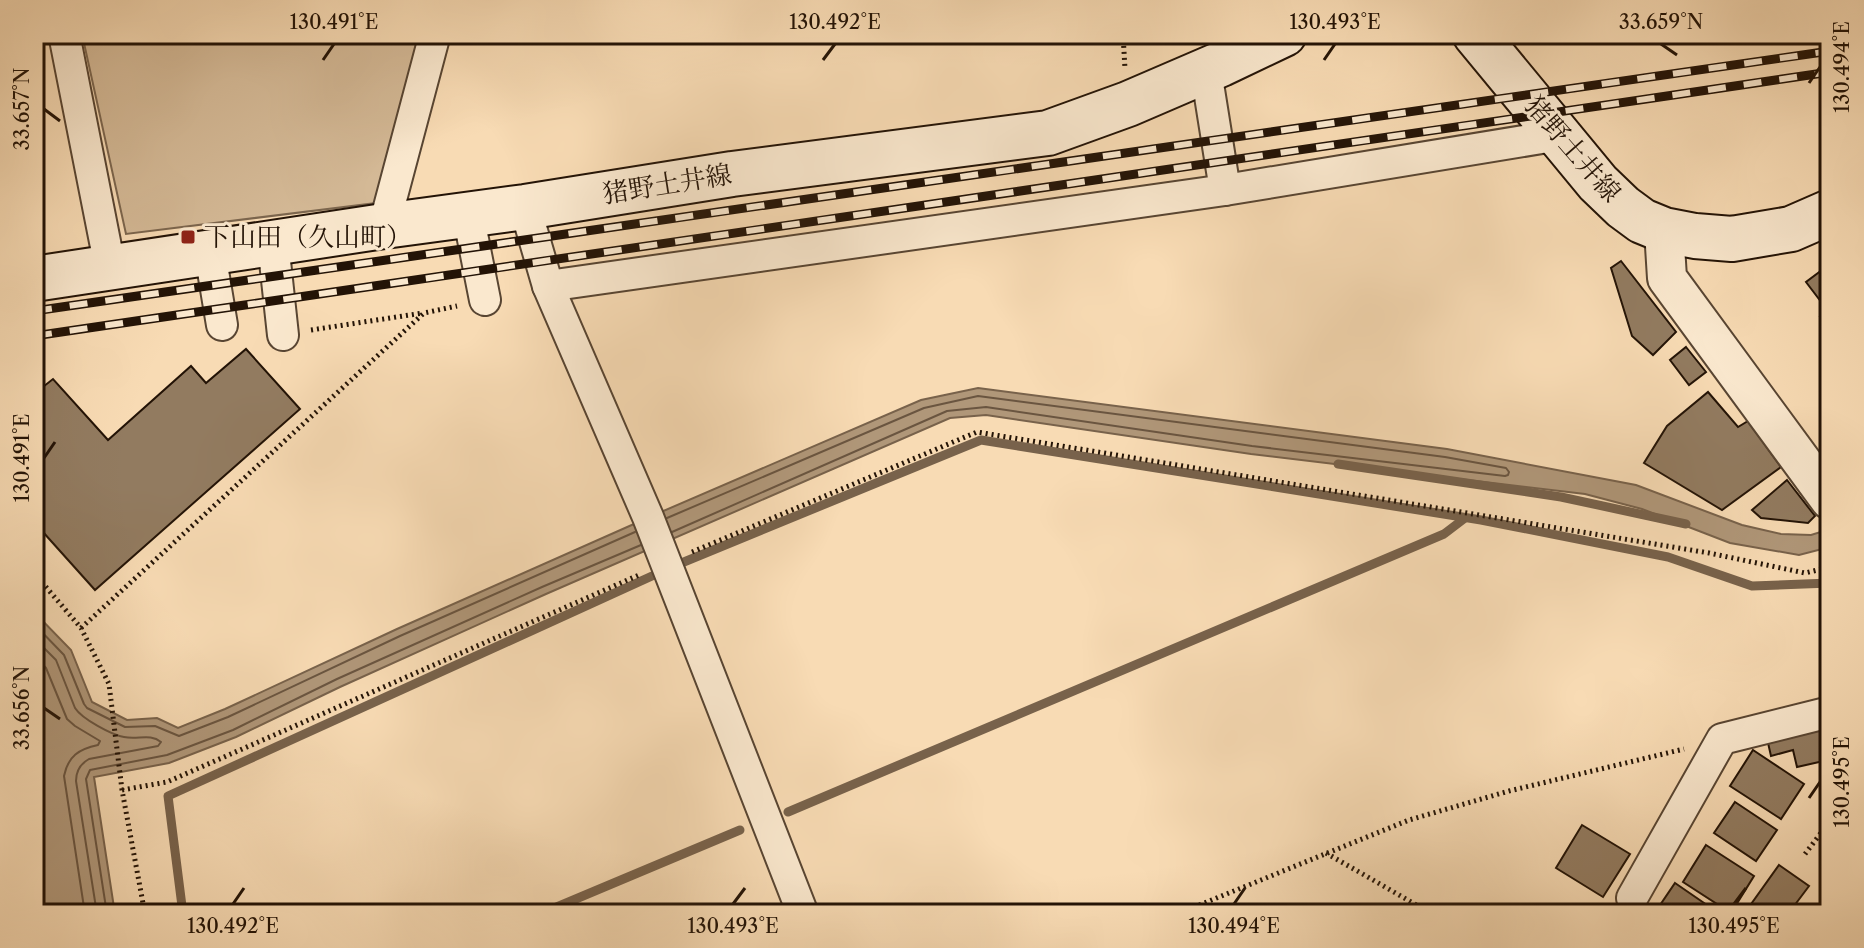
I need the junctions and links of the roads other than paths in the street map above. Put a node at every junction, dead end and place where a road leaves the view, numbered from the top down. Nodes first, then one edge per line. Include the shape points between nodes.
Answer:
1 (64, 34) edge
2 (435, 34) edge
3 (1284, 34) edge
4 (1475, 34) edge
5 (1206, 71) junction
6 (1560, 135) junction
7 (1225, 190) junction
8 (525, 207) junction
9 (1830, 212) edge
10 (468, 214) junction
11 (384, 226) junction
12 (1664, 230) junction
13 (273, 243) junction
14 (210, 253) junction
15 (110, 267) junction
16 (34, 279) edge
17 (548, 286) junction
18 (485, 300) road end
19 (222, 325) dead end
20 (283, 335) road end
21 (1830, 500) edge
22 (1830, 712) edge
23 (1632, 898) dead end
24 (803, 914) edge

1 - 15 street
2 - 11 street
3 - 5 main road, 猪野土井線
4 - 6 main road, 猪野土井線
5 - 7 street
5 - 8 main road, 猪野土井線 via 1048,133
6 - 7 street
6 - 12 main road, 猪野土井線 via 1623,207
7 - 17 street
8 - 10 main road, 猪野土井線
8 - 17 street
9 - 12 main road, 猪野土井線 via 1791,229 1732,239
10 - 11 main road, 猪野土井線
10 - 18 street
11 - 13 main road, 猪野土井線
12 - 21 street via 1667,278
13 - 14 main road, 猪野土井線
13 - 20 street
14 - 15 main road, 猪野土井線
14 - 19 street
15 - 16 main road, 猪野土井線
17 - 24 street via 646,512
22 - 23 street via 1722,739

